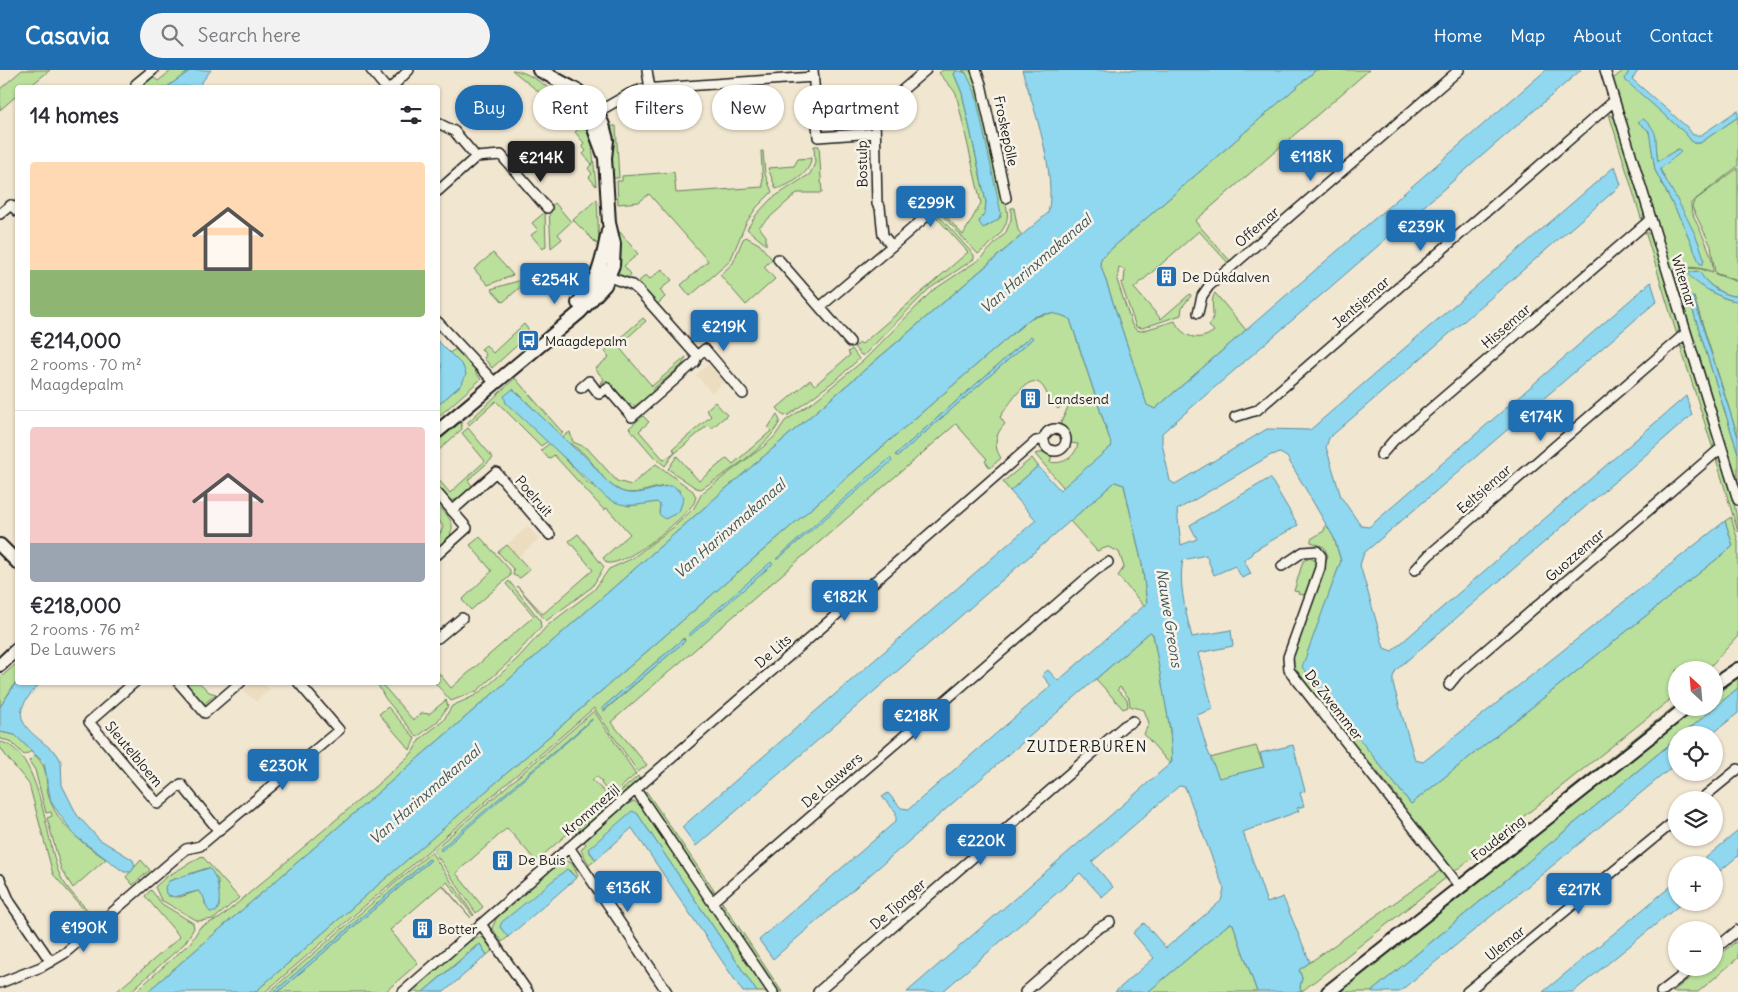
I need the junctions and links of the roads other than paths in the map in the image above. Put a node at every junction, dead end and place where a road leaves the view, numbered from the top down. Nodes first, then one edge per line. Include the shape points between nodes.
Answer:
1 (153, 70) edge
2 (371, 70) edge
3 (409, 70) edge
4 (539, 70) edge
5 (647, 70) edge
6 (926, 70) edge
7 (976, 70) edge
8 (1458, 70) edge
9 (1605, 70) edge
10 (814, 74) edge
11 (402, 84) edge
12 (137, 85) edge
13 (384, 85) edge
14 (559, 85) edge
15 (650, 85) edge
16 (685, 85) edge
17 (1614, 101) junction
18 (440, 124) edge
19 (597, 130) edge
20 (875, 133) junction
21 (476, 157) junction
22 (440, 189) edge
23 (936, 195) dead end
24 (1006, 198) dead end
25 (547, 208) dead end
26 (15, 209) edge
27 (0, 214) edge
28 (1651, 219) junction
29 (892, 246) junction
30 (778, 259) dead end
31 (603, 275) junction
32 (820, 308) junction
33 (1198, 313) dead end
34 (440, 324) edge
35 (1686, 333) junction
36 (850, 342) dead end
37 (697, 356) junction
38 (494, 382) junction
39 (581, 388) dead end
40 (744, 394) dead end
41 (1235, 417) dead end
42 (440, 429) edge
43 (1044, 439) dead end
44 (1721, 448) junction
45 (1381, 455) dead end
46 (440, 496) edge
47 (1738, 500) edge
48 (452, 511) junction
49 (550, 535) dead end
50 (0, 544) edge
51 (440, 552) edge
52 (15, 562) edge
53 (1108, 562) dead end
54 (1282, 566) dead end
55 (1415, 570) dead end
56 (462, 618) dead end
57 (440, 636) edge
58 (1738, 660) edge
59 (1738, 669) edge
60 (1724, 677) joint
61 (132, 685) edge
62 (181, 685) edge
63 (237, 685) edge
64 (301, 685) edge
65 (1449, 686) dead end
66 (1676, 716) edge
67 (1133, 721) dead end
68 (1738, 769) edge
69 (636, 790) junction
70 (1711, 791) edge
71 (1668, 827) edge
72 (219, 831) junction
73 (569, 848) junction
74 (0, 880) edge
75 (1460, 887) junction
76 (712, 902) junction
77 (1110, 922) dead end
78 (482, 924) junction
79 (1738, 930) edge
80 (1723, 942) edge
81 (51, 962) junction
82 (1682, 976) edge
83 (0, 983) edge
84 (403, 992) edge
85 (528, 992) edge
86 (667, 992) edge
87 (773, 992) edge
88 (818, 992) edge
89 (1024, 992) edge
90 (1328, 992) edge
91 (1467, 992) edge
92 (1661, 992) edge

1 - 12 street
2 - 13 street
3 - 11 street
4 - 14 street
5 - 15 street
6 - 20 street, Bostulp via 876,113
7 - 24 street, Froskepôlle
8 - 33 street, Offemar via 1209,286 1202,296
9 - 17 street, Witemar
10 - 16 street
10 - 20 street via 818,137
17 - 28 street, Witemar
17 - 41 street, Jentsjemar via 1258,410
18 - 21 street via 454,131
19 - 31 street via 605,158 614,252
20 - 29 street, Bostulp via 878,204 883,235
21 - 22 street
21 - 25 street via 501,155
23 - 29 street via 937,207
26 - 27 street via 11,205
28 - 35 street, Witemar
28 - 45 street, Hissemar via 1394,440
29 - 32 street
30 - 32 street
31 - 37 street via 640,291
31 - 38 street via 599,293 580,312
32 - 36 street
34 - 38 street
35 - 44 street, Witemar
35 - 55 street, Eeltsjemar via 1428,555
37 - 39 street via 632,417 606,388 600,394 589,382
37 - 40 street via 705,349
38 - 42 street
43 - 69 street, De Lits via 1036,441
44 - 47 street, Witemar
44 - 65 street, Guozzemar via 1458,674
46 - 48 street
48 - 49 street, Poelruit via 496,472
48 - 51 street via 467,528
50 - 52 street
53 - 76 street, De Lauwers
54 - 75 street, De Zwemmer via 1308,550 1317,551 1321,556 1320,568 1288,657 1289,670
56 - 57 street
58 - 60 street
59 - 60 street
61 - 72 street, Sleutelbloem via 89,722 158,804 180,784
62 - 63 street via 205,713
64 - 72 street via 339,730
66 - 75 street, Foudering
67 - 88 street, De Tjonger
68 - 70 street
69 - 73 street, Krommezijl
69 - 76 street, Krommezijl
71 - 91 street, Ulemar
72 - 81 street via 200,846 186,848 84,938
73 - 78 street, Krommezijl
73 - 86 street
74 - 81 street via 10,902
75 - 90 street, Foudering
76 - 87 street, Krommezijl
77 - 89 street via 1097,929
78 - 84 street, Krommezijl
78 - 85 street
79 - 80 street
81 - 83 street
82 - 92 street

